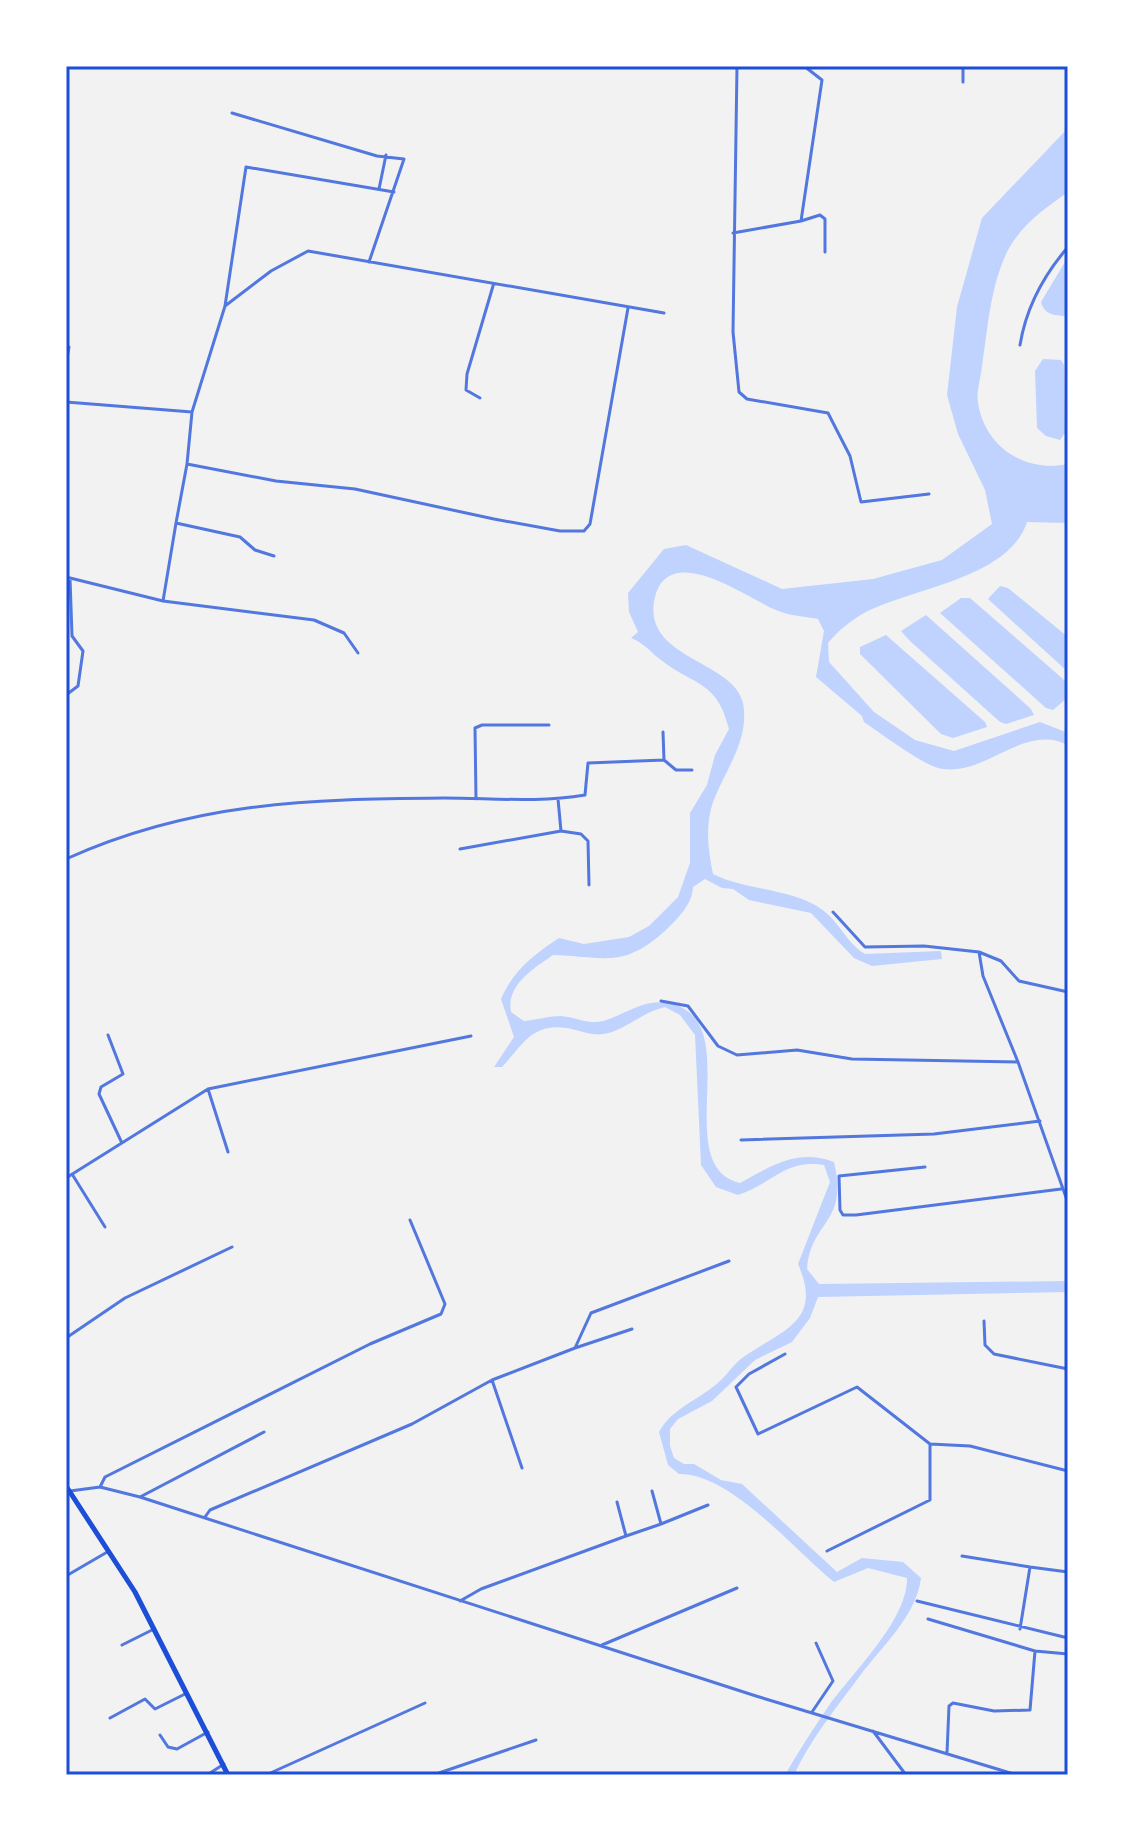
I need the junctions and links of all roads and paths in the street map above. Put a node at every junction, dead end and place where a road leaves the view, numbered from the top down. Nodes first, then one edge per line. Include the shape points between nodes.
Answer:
1 (737, 66) edge
2 (804, 66) edge
3 (963, 66) edge
4 (963, 82) dead end
5 (232, 113) dead end
6 (388, 155) junction
7 (379, 189) junction
8 (394, 192) junction
9 (801, 221) junction
10 (733, 233) junction
11 (1068, 247) edge
12 (825, 252) dead end
13 (369, 262) junction
14 (493, 286) junction
15 (225, 306) junction
16 (628, 308) junction
17 (664, 313) dead end
18 (1020, 345) dead end
19 (69, 347) dead end
20 (66, 363) edge
21 (480, 398) dead end
22 (66, 402) edge
23 (192, 412) junction
24 (187, 464) junction
25 (929, 494) dead end
26 (176, 523) junction
27 (274, 556) dead end
28 (68, 578) edge
29 (163, 601) junction
30 (358, 653) dead end
31 (66, 695) edge
32 (549, 725) dead end
33 (663, 732) dead end
34 (664, 760) junction
35 (692, 770) dead end
36 (476, 799) junction
37 (558, 799) junction
38 (561, 831) junction
39 (460, 849) dead end
40 (66, 859) edge
41 (589, 885) dead end
42 (833, 912) dead end
43 (979, 952) junction
44 (1068, 992) edge
45 (661, 1001) dead end
46 (108, 1035) dead end
47 (471, 1036) dead end
48 (1018, 1062) junction
49 (208, 1089) junction
50 (1040, 1121) junction
51 (741, 1140) dead end
52 (121, 1141) junction
53 (228, 1152) dead end
54 (925, 1167) dead end
55 (72, 1174) junction
56 (66, 1178) edge
57 (1061, 1189) junction
58 (1068, 1203) edge
59 (410, 1220) dead end
60 (105, 1227) dead end
61 (232, 1247) dead end
62 (729, 1261) dead end
63 (984, 1321) dead end
64 (632, 1329) dead end
65 (66, 1338) edge
66 (575, 1348) junction
67 (785, 1354) dead end
68 (1068, 1369) edge
69 (492, 1380) junction
70 (264, 1432) dead end
71 (930, 1444) junction
72 (522, 1468) dead end
73 (1068, 1471) edge
74 (100, 1487) junction
75 (68, 1488) edge
76 (652, 1491) dead end
77 (140, 1497) junction
78 (617, 1502) dead end
79 (708, 1505) dead end
80 (205, 1517) junction
81 (661, 1524) junction
82 (626, 1536) junction
83 (109, 1551) junction
84 (827, 1551) dead end
85 (962, 1556) dead end
86 (1030, 1567) junction
87 (1068, 1572) edge
88 (66, 1576) edge
89 (737, 1588) dead end
90 (460, 1601) junction
91 (917, 1601) dead end
92 (928, 1619) dead end
93 (155, 1629) junction
94 (1020, 1629) junction
95 (1068, 1638) edge
96 (816, 1643) dead end
97 (122, 1645) dead end
98 (602, 1645) junction
99 (1035, 1651) junction
100 (1068, 1654) edge
101 (188, 1692) junction
102 (425, 1703) dead end
103 (812, 1712) junction
104 (110, 1718) dead end
105 (873, 1731) junction
106 (208, 1732) junction
107 (160, 1735) dead end
108 (536, 1740) dead end
109 (947, 1753) junction
110 (224, 1764) junction
111 (207, 1775) edge
112 (228, 1775) edge
113 (266, 1775) edge
114 (433, 1775) edge
115 (906, 1775) edge
116 (1017, 1775) edge

1 - 10 street
2 - 9 street via 822,80
3 - 4 street
5 - 6 street
6 - 7 street
6 - 8 street via 404,159
7 - 8 street
7 - 15 street via 246,167
8 - 13 street
9 - 10 street
9 - 12 street via 820,215 825,219
10 - 25 street via 733,332 742,397 828,413 850,456 861,502
11 - 18 street via 1025,315
13 - 14 street
13 - 15 street via 303,252
14 - 16 street
14 - 21 street via 467,374 466,390
15 - 23 street
16 - 17 street
16 - 24 street via 590,524 584,531
19 - 20 street
22 - 23 street
23 - 24 street
24 - 26 street
26 - 27 street via 240,537 255,550
26 - 29 street
28 - 29 street
28 - 31 street via 72,636 83,651 78,686
29 - 30 street via 314,620 344,633
32 - 36 street via 475,728
33 - 34 street
34 - 35 street via 676,770
34 - 37 street via 591,761 588,792
36 - 37 street
36 - 40 street via 274,803 215,811 122,835
37 - 38 street
38 - 39 street
38 - 41 street via 581,834 588,841
42 - 43 street via 872,949 924,946
43 - 44 street via 1001,961 1019,981
43 - 48 street via 983,976
45 - 48 street via 688,1006 718,1046 737,1055 797,1050 852,1059
46 - 52 street via 123,1074 101,1087 99,1094
47 - 49 street
48 - 50 street
49 - 52 street
49 - 53 street
50 - 51 street via 934,1134
50 - 57 street
52 - 55 street
54 - 57 street via 839,1176 840,1210 856,1215
55 - 56 street
55 - 60 street
57 - 58 street
59 - 74 street via 445,1304 441,1314 105,1477
61 - 65 street via 125,1298
62 - 66 street via 591,1313
63 - 68 street via 985,1345 994,1354
64 - 66 street
66 - 69 street
67 - 71 street via 736,1387 758,1434 857,1387
69 - 72 street
69 - 80 street via 412,1424 225,1503
70 - 77 street
71 - 73 street via 984,1448
71 - 84 street via 930,1500
74 - 75 street
74 - 77 street
75 - 83 main road
76 - 81 street
77 - 80 street
78 - 82 street
79 - 81 street
80 - 90 street
81 - 82 street
82 - 90 street
83 - 88 street
83 - 93 main road
85 - 86 street
86 - 87 street
86 - 94 street
89 - 98 street
90 - 98 street
91 - 94 street
92 - 99 street
93 - 97 street
93 - 101 main road
94 - 95 street
96 - 103 street via 833,1681
98 - 103 street
99 - 100 street
99 - 109 street via 1030,1710 950,1704
101 - 104 street via 155,1709 145,1699
101 - 106 main road
102 - 113 street
103 - 105 street
105 - 109 street
105 - 115 street
106 - 107 street via 177,1749 168,1747
106 - 110 main road
108 - 114 street
109 - 116 street
110 - 111 street
110 - 112 main road

